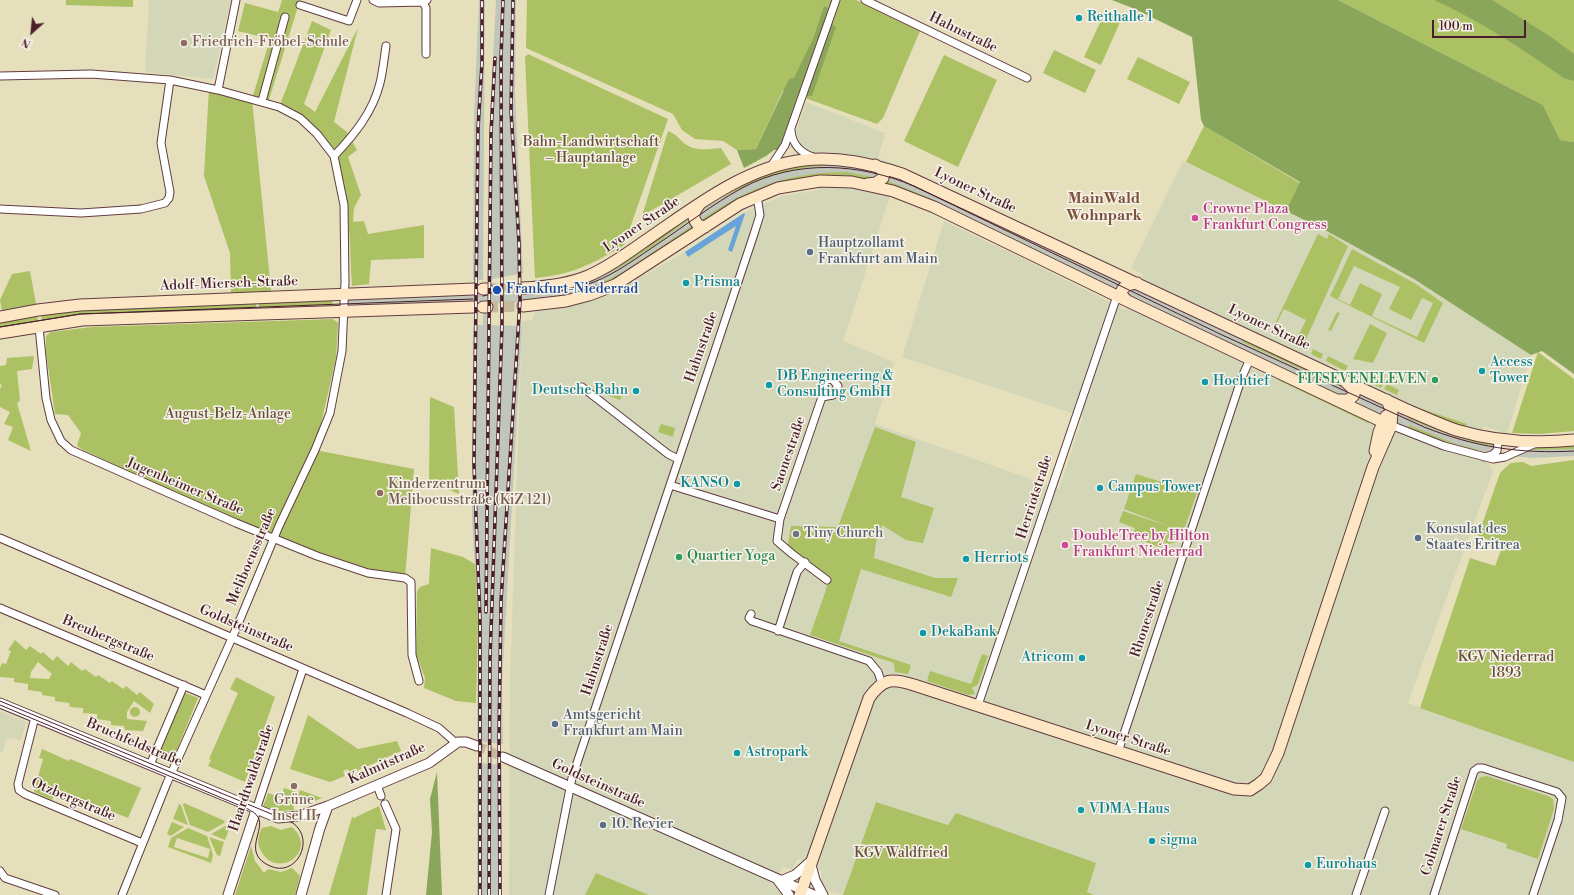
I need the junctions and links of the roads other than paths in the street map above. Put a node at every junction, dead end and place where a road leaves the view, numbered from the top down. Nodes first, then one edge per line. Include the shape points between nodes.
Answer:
1 (236, 0) edge
2 (357, 0) edge
3 (373, 0) edge
4 (836, 0) edge
5 (865, 0) edge
6 (425, 1) edge
7 (300, 5) dead end
8 (285, 17) dead end
9 (386, 46) dead end
10 (426, 54) dead end
11 (0, 76) edge
12 (1027, 78) dead end
13 (170, 80) junction
14 (218, 90) junction
15 (262, 101) junction
16 (792, 126) junction
17 (334, 156) junction
18 (817, 159) junction
19 (872, 164) junction
20 (770, 168) junction
21 (865, 185) junction
22 (757, 196) junction
23 (700, 205) junction
24 (0, 210) edge
25 (705, 227) junction
26 (1137, 283) junction
27 (522, 288) tunnel mouth
28 (481, 289) tunnel mouth
29 (344, 294) junction
30 (1121, 298) junction
31 (523, 306) tunnel mouth
32 (481, 307) tunnel mouth
33 (344, 311) junction
34 (0, 317) edge
35 (39, 326) junction
36 (0, 333) edge
37 (1250, 359) junction
38 (1346, 381) junction
39 (582, 387) dead end
40 (822, 396) dead end
41 (1329, 397) junction
42 (1389, 405) junction
43 (1387, 424) junction
44 (1493, 438) junction
45 (1574, 440) edge
46 (1538, 443) junction
47 (1482, 457) junction
48 (678, 459) junction
49 (670, 484) junction
50 (780, 520) junction
51 (0, 538) edge
52 (274, 538) junction
53 (804, 562) junction
54 (827, 580) dead end
55 (0, 608) edge
56 (751, 614) dead end
57 (778, 631) junction
58 (231, 638) junction
59 (304, 669) junction
60 (419, 681) dead end
61 (882, 684) junction
62 (184, 685) junction
63 (206, 695) junction
64 (0, 703) edge
65 (978, 705) junction
66 (35, 717) junction
67 (456, 744) junction
68 (477, 746) tunnel mouth
69 (1118, 752) junction
70 (502, 757) tunnel mouth
71 (150, 765) junction
72 (172, 774) junction
73 (377, 785) junction
74 (570, 787) junction
75 (381, 796) dead end
76 (384, 804) dead end
77 (328, 806) junction
78 (256, 810) junction
79 (1385, 811) dead end
80 (308, 814) junction
81 (320, 828) junction
82 (142, 843) junction
83 (812, 862) junction
84 (0, 871) edge
85 (2, 878) edge
86 (779, 878) junction
87 (801, 892) edge
88 (55, 895) edge
89 (122, 895) edge
90 (228, 895) edge
91 (301, 895) edge
92 (386, 895) edge
93 (549, 895) edge
94 (789, 895) edge
95 (814, 895) edge
96 (824, 895) edge
97 (1356, 895) edge
98 (1434, 895) edge
99 (1533, 895) edge

1 - 14 street
2 - 7 street via 348,21
3 - 6 street via 379,3
4 - 16 street
5 - 12 street, Hahnstraße
6 - 10 street
8 - 15 street
9 - 17 street via 380,84 370,108 354,135
11 - 13 street via 91,74
13 - 14 street
13 - 24 street via 161,143 170,192 165,203 141,209 99,213
14 - 15 street
15 - 17 street via 300,118 317,134
16 - 18 street via 796,146 805,154
16 - 20 street via 781,152
17 - 29 street, Melibocusstraße via 344,205
18 - 19 main road, Lyoner Straße
18 - 20 main road, Lyoner Straße
19 - 21 main road via 882,170 883,178 876,183
19 - 26 main road, Lyoner Straße via 902,174
20 - 23 main road, Lyoner Straße via 733,184
21 - 22 main road via 833,180 802,182
21 - 30 main road via 893,191 934,207
22 - 25 main road
22 - 48 street, Hahnstraße via 760,217
23 - 25 main road via 693,217 698,225
23 - 27 main road, Lyoner Straße via 621,258 588,276 564,284
25 - 31 main road via 632,276 609,288 561,302
26 - 30 main road via 1128,284 1122,290
26 - 38 main road, Lyoner Straße
28 - 29 main road, Adolf-Miersch-Straße
29 - 33 street, Melibocusstraße
29 - 34 main road, Adolf-Miersch-Straße via 80,305
30 - 37 main road
30 - 65 street, Herriotstraße
32 - 33 main road
33 - 35 main road via 90,320
33 - 52 street, Melibocusstraße via 341,363 330,412
35 - 36 main road
35 - 52 street, Jugenheimer Straße via 49,412 54,429 65,446 114,470
37 - 41 main road
37 - 69 street, Rhonestraße
38 - 41 main road via 1354,392 1352,398 1346,401
38 - 42 main road, Lyoner Straße
39 - 48 street
40 - 50 street, Saonestraße
41 - 43 main road
42 - 43 main road, Lyoner Straße
42 - 44 main road via 1456,430
43 - 47 street via 1444,446
43 - 69 main road, Lyoner Straße via 1281,744 1266,778 1254,787 1243,790
44 - 46 main road
44 - 47 street via 1498,443 1497,451
45 - 46 main road
46 - 47 street via 1500,458
48 - 49 street, Hahnstraße
49 - 50 street
49 - 74 street, Hahnstraße
50 - 53 street, Saonestraße via 776,541
51 - 58 street, Goldsteinstraße
52 - 58 street, Melibocusstraße
52 - 60 street, Jugenheimer Straße via 343,565 368,573 405,578 411,582 412,655
53 - 54 street, Saonestraße
53 - 57 street via 798,572
55 - 62 street, Breubergstraße
56 - 57 street via 749,618 752,621
57 - 61 street via 869,661 878,672
58 - 59 street, Goldsteinstraße
58 - 63 street, Melibocusstraße
59 - 67 street, Goldsteinstraße via 439,728
59 - 78 street, Haardtwaldstraße
61 - 65 main road, Lyoner Straße via 896,680
61 - 83 main road via 873,692 866,705
62 - 63 street, Breubergstraße
62 - 71 street
63 - 72 street, Melibocusstraße
64 - 66 street, Bruchfeldstraße
65 - 69 main road, Lyoner Straße
66 - 71 street, Bruchfeldstraße
66 - 82 street, Otzbergstraße via 18,784 19,790
67 - 68 street via 464,742
67 - 73 street, Kalmitstraße via 429,763
70 - 74 street, Goldsteinstraße
71 - 72 street, Bruchfeldstraße
72 - 78 street, Bruchfeldstraße
72 - 82 street, Melibocusstraße
73 - 75 street
73 - 77 street, Kalmitstraße
74 - 86 street, Goldsteinstraße
74 - 93 street, Hahnstraße
76 - 92 street via 396,829
77 - 80 street, Kalmitstraße
77 - 81 street
78 - 80 street, Bruchfeldstraße via 278,818
78 - 90 street, Haardtwaldstraße
79 - 97 street
80 - 81 street via 317,819
81 - 91 street
82 - 89 street, Melibocusstraße
83 - 86 street via 795,875
83 - 87 main road
83 - 96 street via 816,880
84 - 85 street
85 - 88 street
86 - 87 street, Goldsteinstraße
86 - 94 street
87 - 95 street, Goldsteinstraße
98 - 99 street, Colmarer Straße via 1474,771 1483,768 1557,792 1562,798 1558,820

